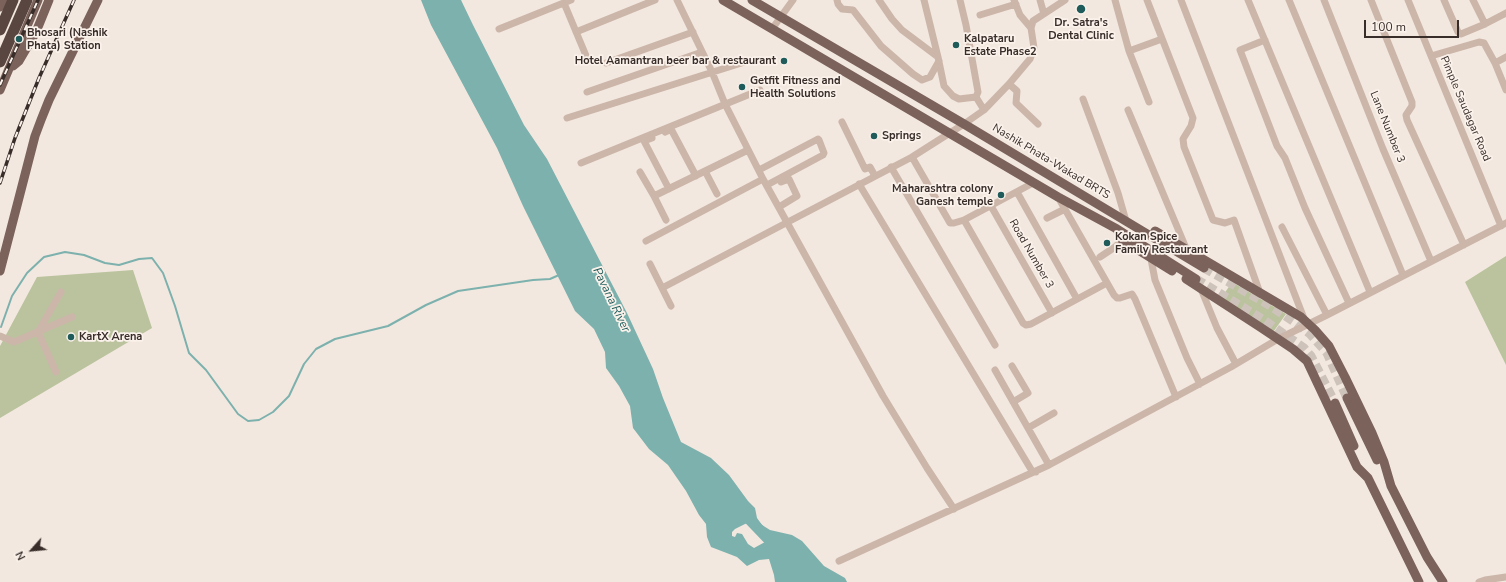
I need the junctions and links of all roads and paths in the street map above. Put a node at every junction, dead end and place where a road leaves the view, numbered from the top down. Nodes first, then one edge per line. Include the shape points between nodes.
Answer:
1 (3, 0) edge
2 (13, 0) edge
3 (27, 0) edge
4 (38, 0) edge
5 (49, 0) edge
6 (98, 0) edge
7 (571, 0) edge
8 (655, 0) edge
9 (677, 0) edge
10 (723, 0) edge
11 (752, 0) edge
12 (793, 0) edge
13 (837, 0) edge
14 (879, 0) edge
15 (924, 0) edge
16 (960, 0) edge
17 (1040, 0) edge
18 (1065, 0) edge
19 (1115, 0) edge
20 (1147, 0) edge
21 (1181, 0) edge
22 (1248, 0) edge
23 (1289, 0) edge
24 (1324, 0) edge
25 (1371, 0) edge
26 (1408, 0) edge
27 (1444, 0) edge
28 (1473, 0) edge
29 (1015, 2) edge
30 (564, 3) junction
31 (0, 7) edge
32 (1044, 14) junction
33 (1506, 14) edge
34 (980, 15) dead end
35 (780, 16) junction
36 (1485, 24) junction
37 (1032, 28) junction
38 (499, 29) dead end
39 (772, 29) junction
40 (0, 30) edge
41 (576, 32) junction
42 (693, 32) junction
43 (1162, 39) junction
44 (1265, 40) junction
45 (1129, 51) junction
46 (702, 52) junction
47 (1431, 56) junction
48 (1506, 57) edge
49 (587, 58) dead end
50 (938, 58) junction
51 (751, 60) dead end
52 (0, 62) edge
53 (606, 63) dead end
54 (1495, 63) junction
55 (8, 71) junction
56 (712, 72) junction
57 (1009, 84) junction
58 (0, 90) edge
59 (760, 90) dead end
60 (1506, 90) edge
61 (587, 92) dead end
62 (976, 97) junction
63 (1083, 99) dead end
64 (1149, 102) dead end
65 (724, 104) junction
66 (984, 110) junction
67 (1128, 110) dead end
68 (567, 118) dead end
69 (842, 122) dead end
70 (964, 124) junction
71 (1038, 124) dead end
72 (949, 133) junction
73 (748, 150) junction
74 (912, 157) junction
75 (581, 163) dead end
76 (891, 168) junction
77 (759, 170) junction
78 (705, 171) junction
79 (640, 172) dead end
80 (696, 176) junction
81 (875, 176) junction
82 (1033, 183) junction
83 (766, 184) junction
84 (859, 184) junction
85 (669, 189) junction
86 (1016, 192) junction
87 (717, 194) dead end
88 (654, 196) junction
89 (1058, 197) junction
90 (991, 206) junction
91 (779, 207) junction
92 (1065, 209) junction
93 (1047, 218) dead end
94 (666, 220) dead end
95 (964, 220) junction
96 (787, 221) junction
97 (1126, 221) junction
98 (1504, 224) edge
99 (1282, 227) dead end
100 (1117, 229) junction
101 (1122, 240) junction
102 (646, 241) dead end
103 (1464, 245) junction
104 (1186, 248) junction
105 (1100, 257) dead end
106 (1151, 259) junction
107 (1431, 262) junction
108 (650, 264) dead end
109 (1204, 268) tunnel mouth
110 (0, 271) edge
111 (1403, 275) junction
112 (1196, 279) tunnel mouth
113 (1107, 283) junction
114 (662, 288) junction
115 (1201, 289) junction
116 (61, 292) dead end
117 (1370, 292) junction
118 (1260, 293) junction
119 (1078, 299) junction
120 (1349, 303) junction
121 (671, 306) dead end
122 (1052, 312) junction
123 (1326, 315) junction
124 (72, 317) dead end
125 (1307, 323) junction
126 (38, 332) junction
127 (0, 336) edge
128 (1278, 339) junction
129 (995, 345) dead end
130 (1236, 364) junction
131 (1012, 366) dead end
132 (995, 370) dead end
133 (56, 372) dead end
134 (1200, 384) junction
135 (1176, 397) junction
136 (1347, 398) tunnel mouth
137 (1013, 402) junction
138 (1335, 403) tunnel mouth
139 (1054, 413) dead end
140 (1028, 428) junction
141 (1049, 465) junction
142 (1036, 472) junction
143 (1368, 478) junction
144 (1391, 486) junction
145 (954, 508) junction
146 (839, 561) dead end
147 (1506, 577) edge
148 (1419, 582) edge
149 (1443, 582) edge
150 (1479, 582) edge

1 - 31 main road
2 - 40 highway
3 - 52 highway
4 - 55 main road
5 - 55 main road via 36,32 19,61
6 - 110 main road via 49,100 35,136
7 - 30 street
8 - 41 street
9 - 42 street
10 - 39 main road
11 - 35 main road, Nashik Phata-Wakad BRTS
12 - 35 street
13 - 50 street via 842,9 853,10 881,46 922,80 930,77
14 - 50 street via 902,30
15 - 50 street
16 - 62 street via 978,92
17 - 32 street
18 - 32 street
19 - 45 street
20 - 43 street
21 - 125 street
22 - 44 street
23 - 111 street
24 - 107 street, Lane Number 3
25 - 103 street via 1412,102 1406,115 1407,120
26 - 47 street, Pimple Saudagar Road
27 - 36 street via 1461,34
28 - 36 street
29 - 34 street
29 - 37 street via 1020,15
30 - 38 street
30 - 41 street
32 - 37 street via 1033,21
33 - 36 street
35 - 39 street
35 - 70 main road, Nashik Phata-Wakad BRTS
37 - 57 street via 1034,48 1030,59
39 - 72 main road
41 - 49 street
42 - 46 street
42 - 53 street
43 - 45 street
43 - 118 street via 1193,118 1183,139 1184,147 1213,220 1224,223 1234,220
44 - 117 street
44 - 120 street via 1240,50 1277,146 1285,158
45 - 64 street
46 - 56 street
46 - 61 street
47 - 54 street via 1479,42 1484,43
47 - 98 street, Pimple Saudagar Road
48 - 54 street
50 - 62 street via 944,86 953,96 959,99
51 - 56 street
54 - 60 street
55 - 58 main road
56 - 65 street
56 - 68 street
57 - 66 street
57 - 71 street via 1017,91 1016,103
59 - 65 street
62 - 66 street
63 - 97 street
65 - 73 street
65 - 75 street
66 - 70 street
67 - 104 street
69 - 81 street via 865,169 870,167
70 - 72 street
70 - 97 main road, Nashik Phata-Wakad BRTS
72 - 74 street
72 - 82 main road
73 - 77 street
73 - 78 street
74 - 76 street
74 - 95 street via 947,221 954,223
76 - 81 street
76 - 129 street
77 - 83 street
77 - 83 street via 819,140 823,155
78 - 80 street
78 - 87 street
79 - 88 street
80 - 85 street
80 - 85 street via 671,129 644,141
81 - 84 street
82 - 86 street
82 - 89 main road
83 - 91 street
83 - 91 street via 788,179 790,181 797,196
83 - 102 street
84 - 96 street
84 - 142 street via 1032,471
85 - 88 street
86 - 90 street
86 - 119 street
88 - 94 street
89 - 92 street
89 - 100 main road
90 - 95 street
90 - 122 street, Road Number 3
91 - 96 street
92 - 93 street
92 - 113 street
95 - 122 street via 1023,323 1031,324
96 - 114 street
96 - 145 street via 883,396
97 - 104 main road via 1132,218
97 - 109 main road, Nashik Phata-Wakad BRTS
98 - 103 street
99 - 123 street
100 - 101 main road
100 - 112 main road
101 - 105 street via 1115,248
101 - 106 main road
103 - 107 street
104 - 118 main road
106 - 115 main road
106 - 134 street via 1155,280
107 - 111 street
108 - 114 street
111 - 117 street
113 - 119 street
113 - 135 street via 1117,298 1132,294
114 - 121 street
115 - 128 main road
115 - 130 street
116 - 126 street
117 - 120 street
118 - 125 main road
119 - 122 street
120 - 123 street
123 - 125 street
124 - 126 street
125 - 128 street
125 - 144 main road via 1329,346 1346,377 1381,455
126 - 127 street via 14,342
126 - 133 street
128 - 130 street
128 - 143 main road via 1307,361 1357,467
130 - 134 street
131 - 137 street via 1028,393
132 - 137 street
134 - 135 street
135 - 141 street
136 - 144 main road
137 - 140 street
138 - 143 main road
139 - 140 street
140 - 141 street
141 - 142 street
142 - 145 street
143 - 148 main road
144 - 149 main road via 1427,557
145 - 146 street
147 - 150 street

